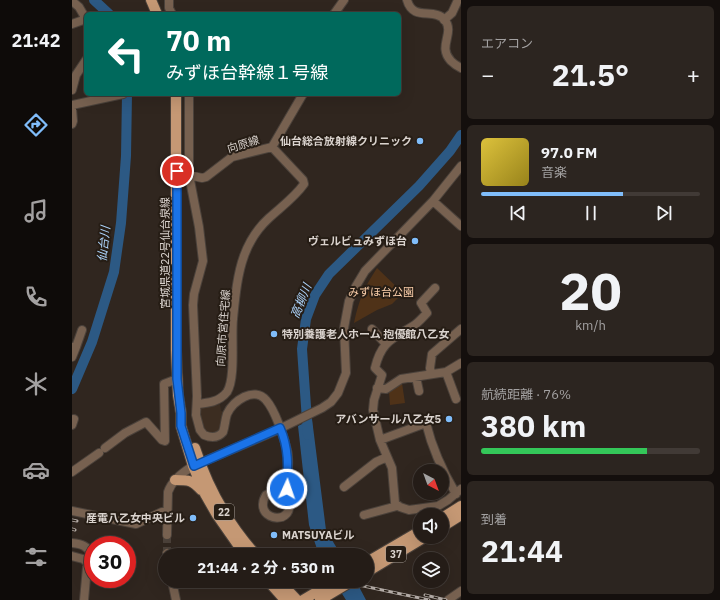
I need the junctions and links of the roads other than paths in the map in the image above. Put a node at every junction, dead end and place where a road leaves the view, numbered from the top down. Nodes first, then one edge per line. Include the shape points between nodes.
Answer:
1 (151, 0) edge
2 (169, 0) edge
3 (344, 0) edge
4 (407, 0) edge
5 (458, 0) edge
6 (72, 1) edge
7 (156, 12) edge
8 (171, 12) edge
9 (335, 12) edge
10 (84, 16) edge
11 (84, 20) edge
12 (444, 20) junction
13 (72, 24) edge
14 (84, 62) edge
15 (461, 68) edge
16 (74, 74) edge
17 (72, 90) edge
18 (112, 96) edge
19 (176, 96) edge
20 (189, 96) edge
21 (301, 96) edge
22 (72, 105) edge
23 (72, 109) edge
24 (72, 124) edge
25 (272, 147) junction
26 (461, 166) edge
27 (189, 175) junction
28 (432, 201) junction
29 (461, 226) edge
30 (435, 288) dead end
31 (372, 329) dead end
32 (461, 329) edge
33 (82, 330) dead end
34 (385, 343) junction
35 (74, 347) edge
36 (72, 357) edge
37 (461, 363) edge
38 (446, 372) junction
39 (431, 374) junction
40 (416, 377) junction
41 (177, 379) junction
42 (378, 388) junction
43 (419, 391) dead end
44 (456, 399) dead end
45 (197, 404) junction
46 (280, 428) junction
47 (380, 440) junction
48 (387, 457) junction
49 (197, 465) junction
50 (72, 472) edge
51 (175, 480) junction
52 (344, 487) dead end
53 (287, 489) dead end
54 (458, 492) edge
55 (205, 494) junction
56 (397, 506) junction
57 (461, 506) edge
58 (72, 511) edge
59 (167, 512) junction
60 (449, 514) edge
61 (364, 515) dead end
62 (461, 515) edge
63 (449, 523) edge
64 (166, 535) tunnel mouth
65 (413, 535) edge
66 (72, 543) edge
67 (413, 544) edge
68 (84, 545) edge
69 (240, 548) edge
70 (251, 548) edge
71 (72, 556) edge
72 (374, 558) edge
73 (84, 560) edge
74 (374, 568) edge
75 (85, 588) edge
76 (173, 588) edge
77 (274, 588) edge
78 (286, 588) edge
79 (327, 588) edge
80 (331, 588) edge
81 (461, 591) edge
82 (84, 600) edge
83 (176, 600) edge
84 (285, 600) edge
85 (297, 600) edge
86 (303, 600) edge
87 (320, 600) edge
88 (448, 600) edge

1 - 7 main road
2 - 8 street
3 - 9 street
4 - 12 street via 414,11 440,16
5 - 12 street via 452,13
6 - 10 street
11 - 13 street
12 - 15 street via 449,33 444,49 451,61
14 - 16 street
16 - 17 street
18 - 22 street
19 - 41 main road, 宮城県道22号仙台泉線 / 22
20 - 27 street
21 - 25 street, 向原線
23 - 24 street
25 - 27 street, 向原線 via 232,157 206,177
25 - 45 street, 向原市営住宅線 via 304,180 304,184 268,219 250,243 241,267 235,305 230,384 219,399
26 - 28 street
27 - 45 street via 200,227 203,261 193,305
28 - 29 street
28 - 46 street via 365,271 356,286 349,301 344,328 345,378 332,402
30 - 34 street via 421,303 427,313 414,325
31 - 34 street
32 - 39 street via 432,354
33 - 35 street
34 - 42 street via 375,368 382,375
35 - 36 street
37 - 38 street
38 - 39 street
38 - 44 street
39 - 40 street
40 - 42 street via 401,379 386,389
40 - 43 street
41 - 49 main road, 宮城県道22号仙台泉線 / 22 via 181,426
41 - 50 street via 164,384 165,440 162,440 146,422 125,433
42 - 47 street via 373,410
45 - 46 street via 196,415 200,430 212,438 224,432 225,420 231,407 247,395 260,395 266,401
46 - 49 street
46 - 53 street via 288,452
47 - 48 street
47 - 54 street via 426,423 438,459
48 - 52 street via 376,462
48 - 56 street via 392,468
49 - 51 street
49 - 55 main road, 22
49 - 70 main road, 22 via 220,506
51 - 55 main road via 192,481
51 - 59 street via 168,492
54 - 56 street via 438,506 409,510
55 - 69 main road, 22
56 - 61 street
57 - 60 main road
58 - 59 street via 136,524
59 - 64 street
62 - 63 main road
65 - 72 main road, 37
66 - 68 street
67 - 74 main road, 37
71 - 73 street
75 - 82 street
76 - 83 street
77 - 84 main road
78 - 85 main road
79 - 86 main road
80 - 87 main road
81 - 88 street

